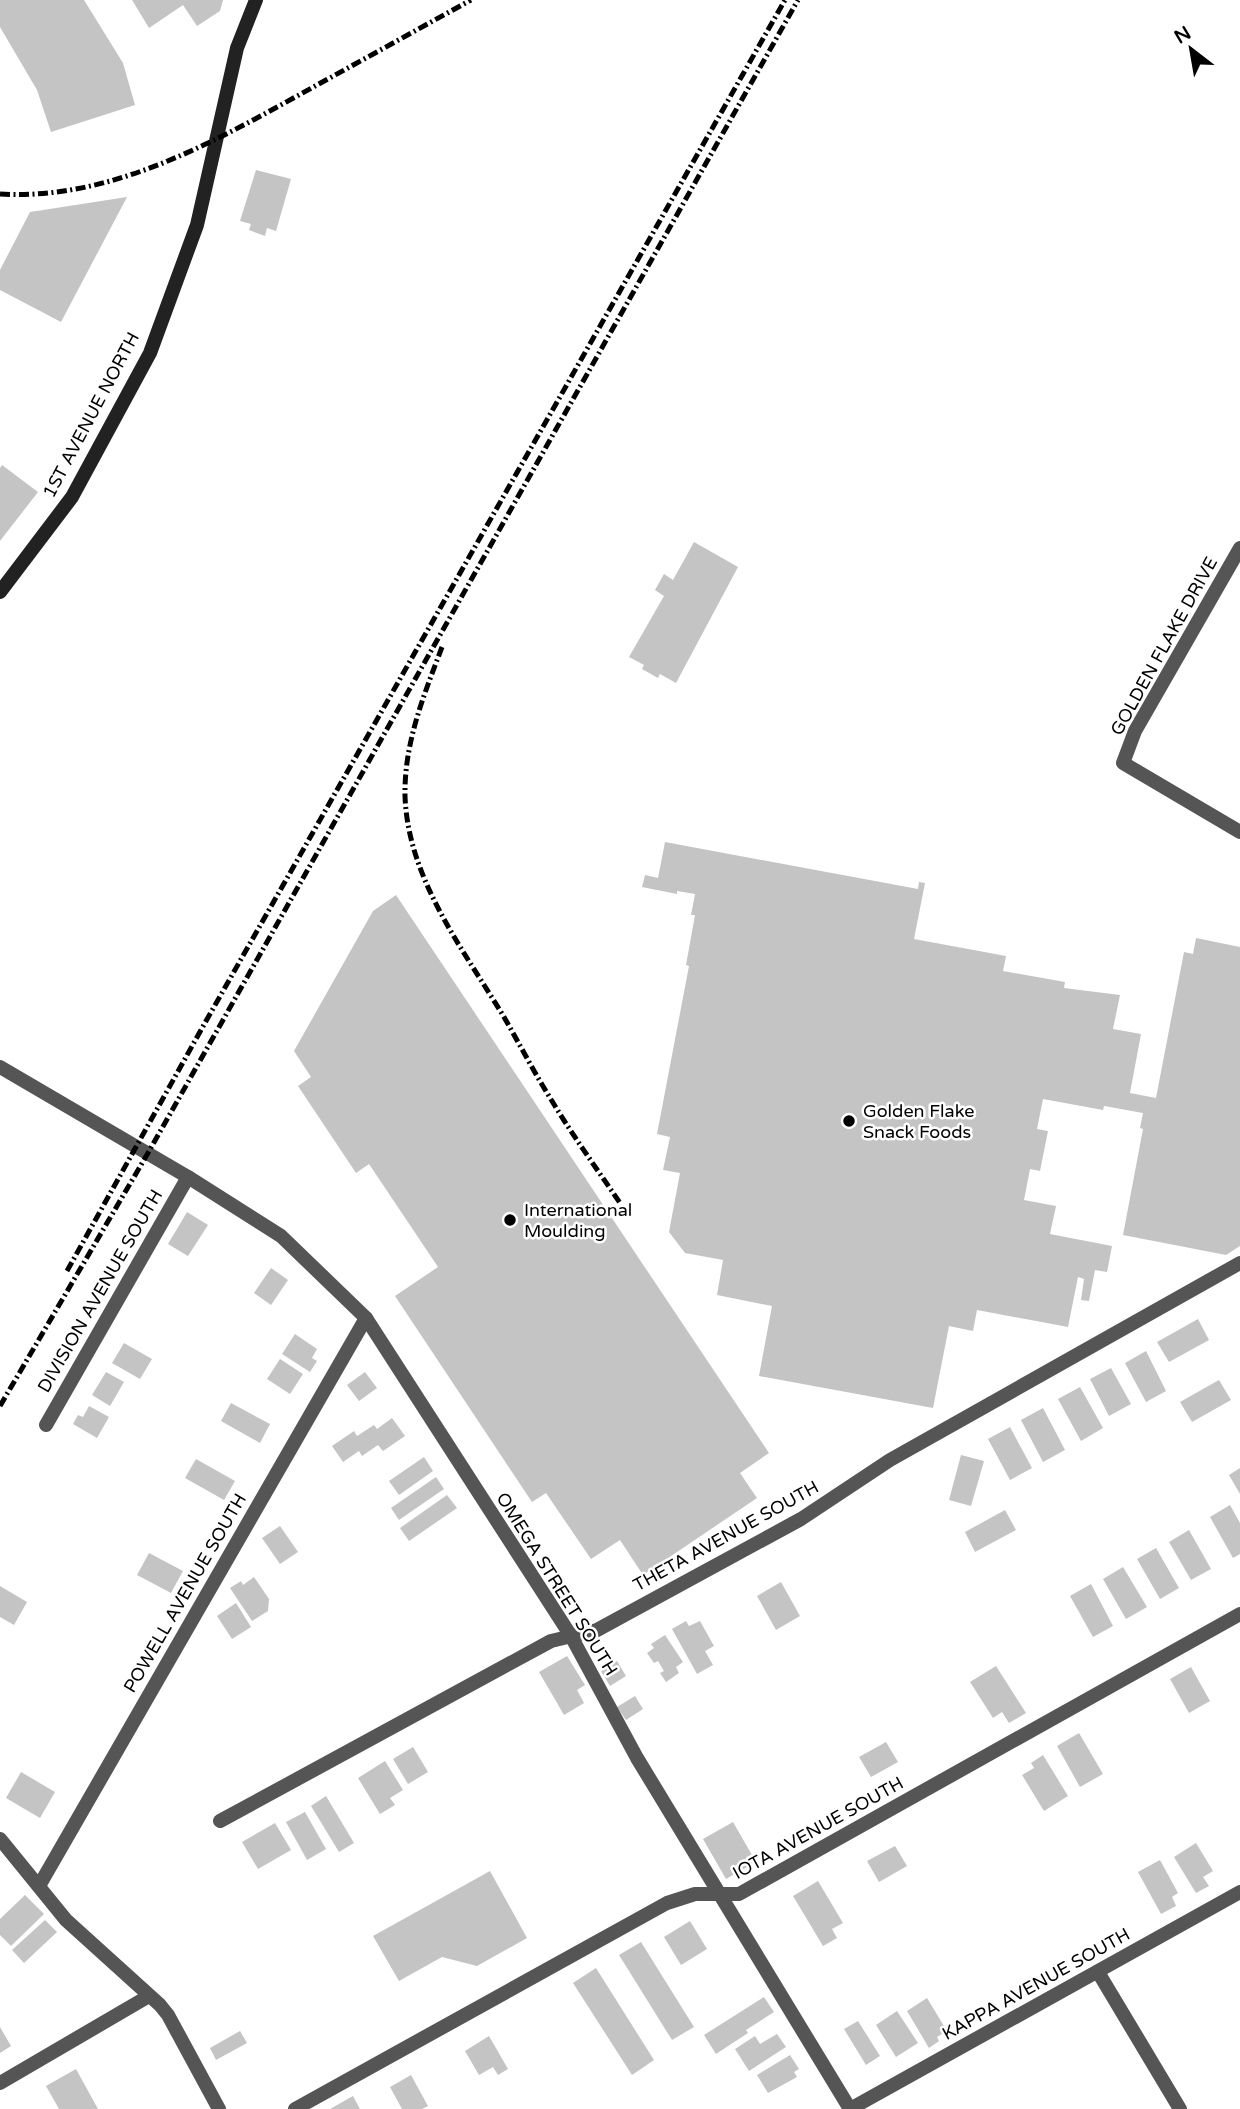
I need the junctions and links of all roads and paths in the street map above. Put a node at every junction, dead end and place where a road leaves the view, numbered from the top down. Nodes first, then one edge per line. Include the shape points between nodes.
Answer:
1 (256, 0) edge
2 (1240, 548) edge
3 (0, 592) edge
4 (1240, 832) edge
5 (0, 1067) edge
6 (188, 1177) junction
7 (1240, 1263) edge
8 (366, 1318) junction
9 (46, 1425) dead end
10 (1240, 1614) edge
11 (570, 1636) junction
12 (220, 1821) dead end
13 (0, 1839) edge
14 (39, 1886) junction
15 (1240, 1892) edge
16 (722, 1895) junction
17 (1098, 1972) junction
18 (149, 1996) junction
19 (0, 2083) edge
20 (219, 2109) edge
21 (295, 2109) edge
22 (850, 2109) edge
23 (1180, 2109) edge

1 - 3 street, 1ST AVENUE NORTH via 237,48 197,225 150,353 72,497
2 - 4 street, GOLDEN FLAKE DRIVE via 1135,731 1123,763
5 - 6 street, OMEGA STREET SOUTH
6 - 8 street, OMEGA STREET SOUTH via 281,1236
6 - 9 street, DIVISION AVENUE SOUTH
7 - 11 street, THETA AVENUE SOUTH via 890,1460 802,1519 597,1630
8 - 11 street, OMEGA STREET SOUTH
8 - 14 street, POWELL AVENUE SOUTH
10 - 16 street, IOTA AVENUE SOUTH via 739,1894
11 - 12 street, THETA AVENUE SOUTH via 551,1641
11 - 16 street, OMEGA STREET SOUTH via 637,1758
13 - 14 street
14 - 18 street via 66,1920
15 - 17 street, KAPPA AVENUE SOUTH
16 - 21 street, IOTA AVENUE SOUTH via 695,1894 667,1903
16 - 22 street, OMEGA STREET SOUTH
17 - 22 street, KAPPA AVENUE SOUTH
17 - 23 street
18 - 19 street
18 - 20 street via 168,2015

